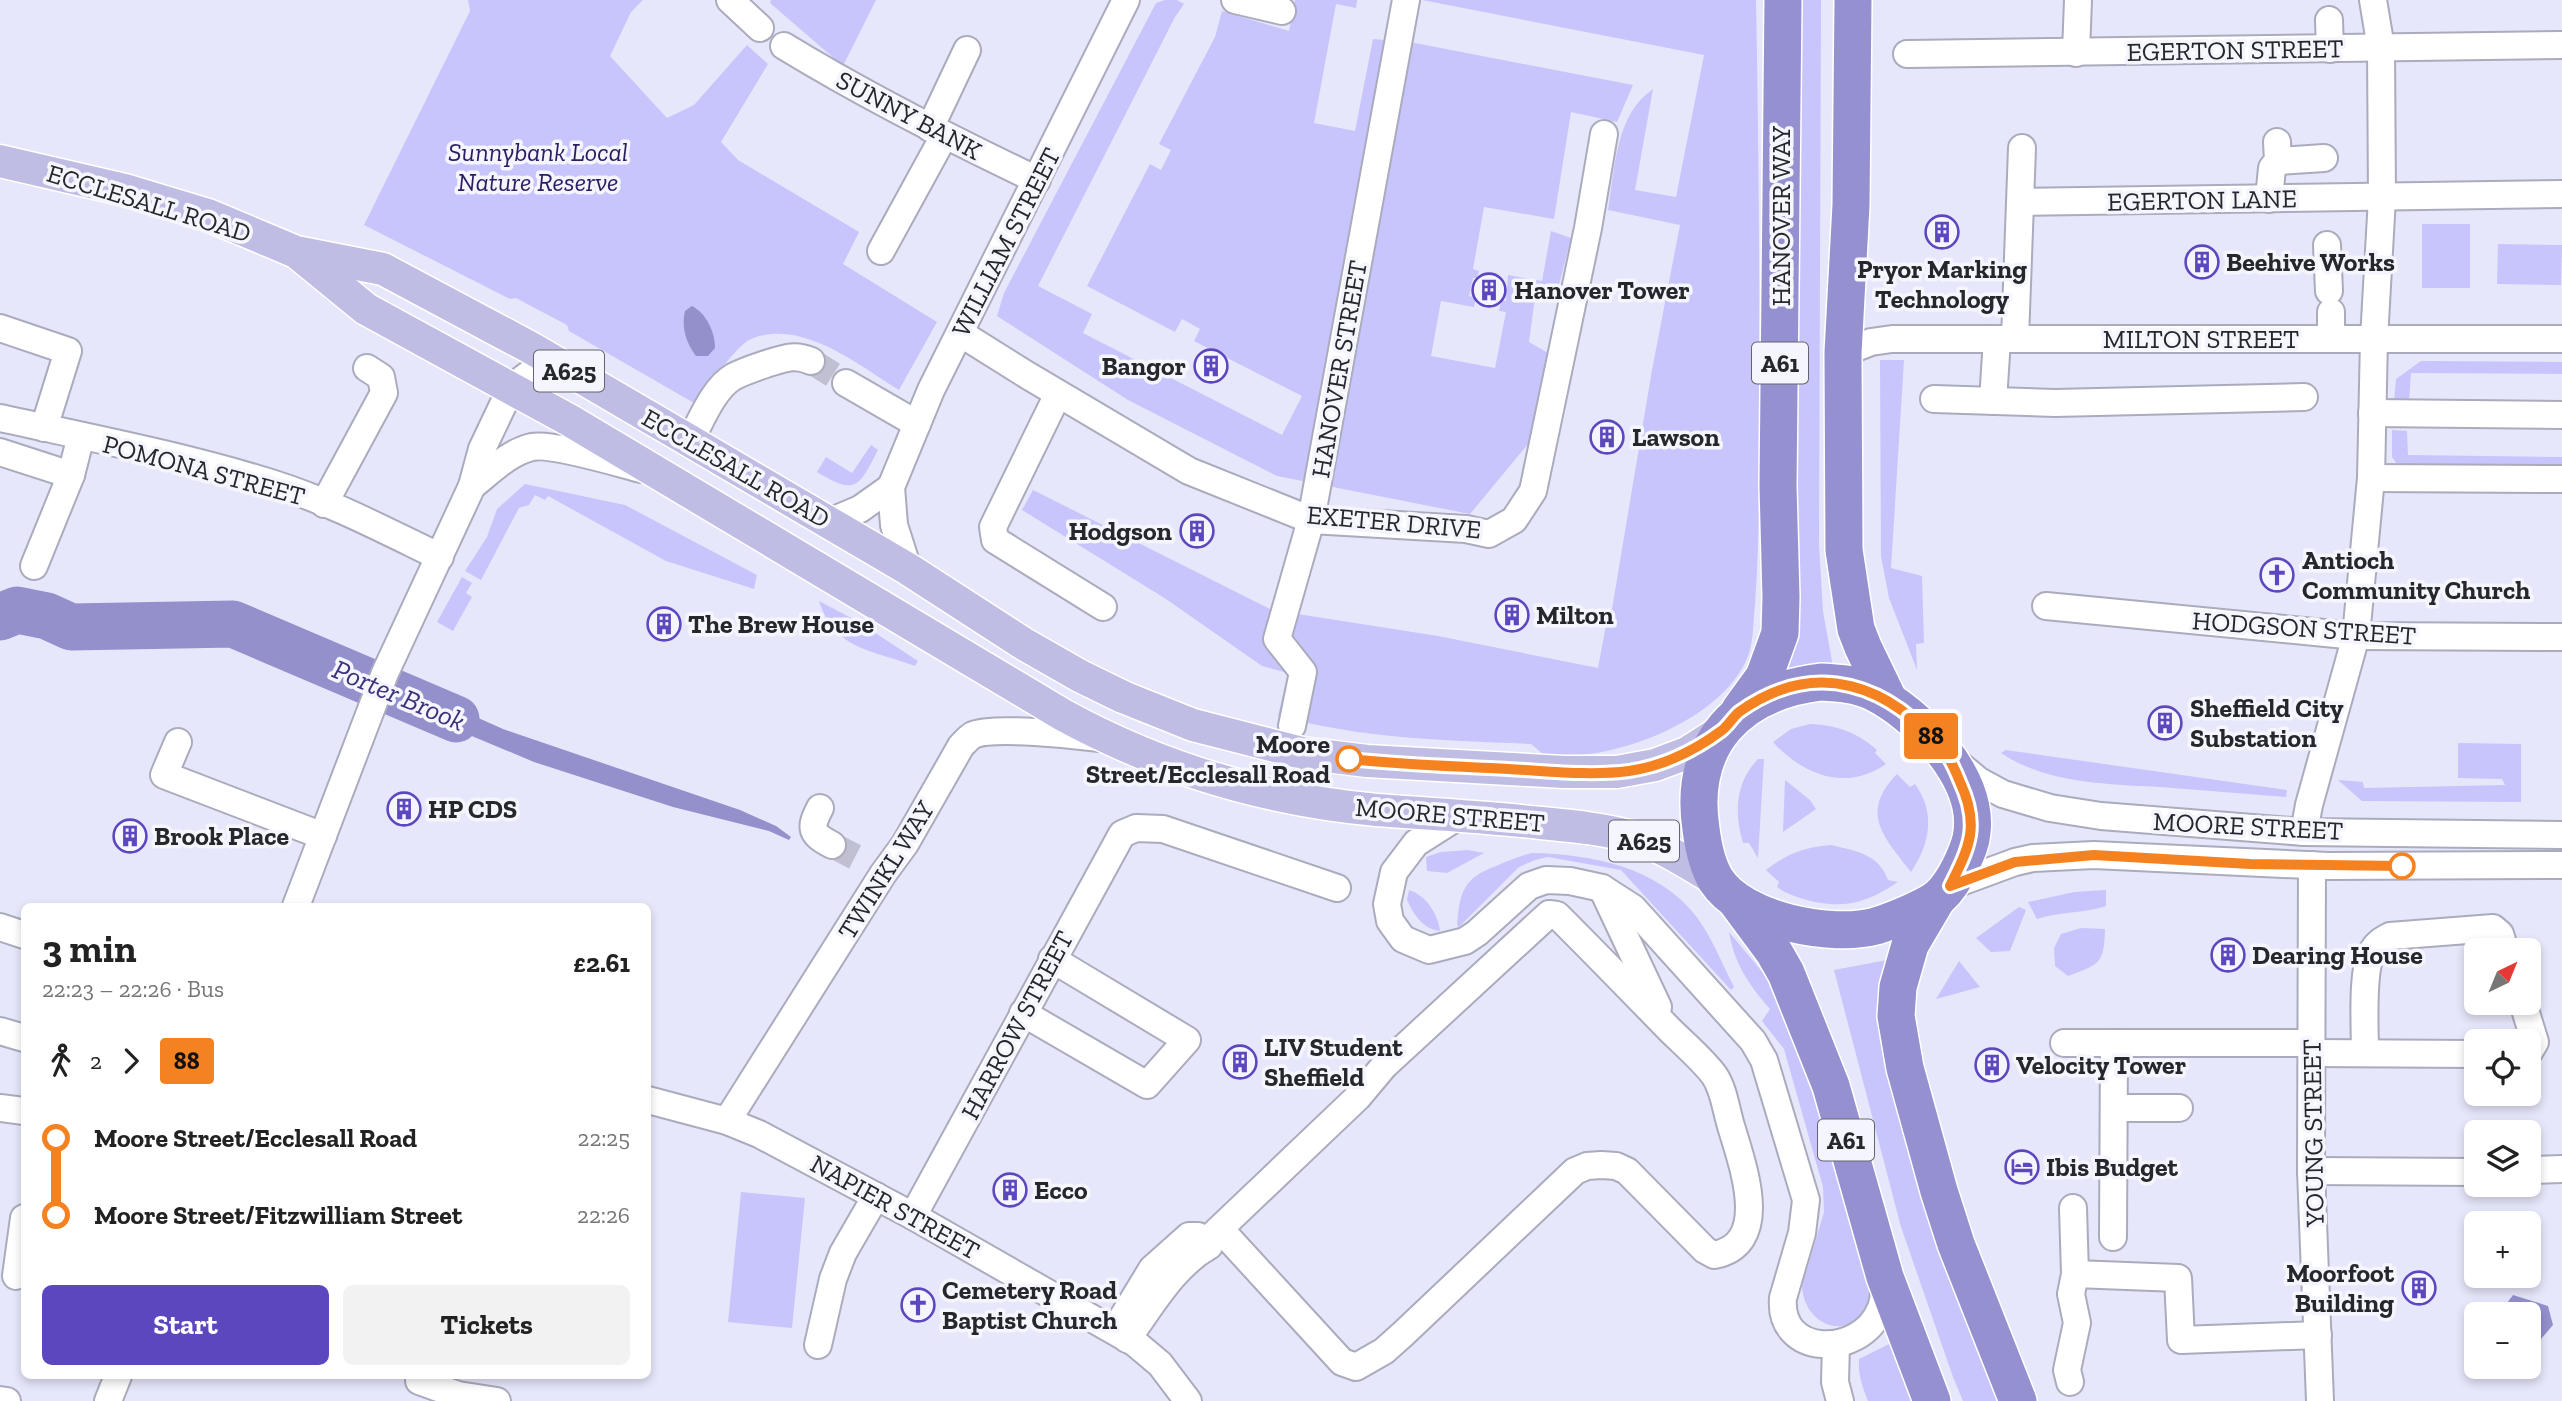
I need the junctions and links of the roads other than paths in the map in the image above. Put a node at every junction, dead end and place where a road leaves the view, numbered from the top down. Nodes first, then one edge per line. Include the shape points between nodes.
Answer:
1 (730, 0) edge
2 (1126, 0) edge
3 (1236, 0) edge
4 (1406, 0) edge
5 (1783, 0) edge
6 (1853, 0) edge
7 (2078, 0) edge
8 (2373, 0) edge
9 (1282, 11) dead end
10 (2329, 20) dead end
11 (760, 28) dead end
12 (2562, 45) edge
13 (784, 46) dead end
14 (2381, 48) junction
15 (2330, 49) junction
16 (967, 50) dead end
17 (2076, 53) junction
18 (1907, 54) dead end
19 (937, 132) junction
20 (1604, 134) dead end
21 (2022, 148) dead end
22 (2324, 158) dead end
23 (0, 160) edge
24 (1037, 180) junction
25 (2562, 194) edge
26 (2382, 198) junction
27 (2269, 199) junction
28 (2021, 202) junction
29 (2328, 245) dead end
30 (881, 251) dead end
31 (296, 252) junction
32 (0, 328) edge
33 (960, 333) junction
34 (2006, 339) junction
35 (2331, 339) junction
36 (2374, 339) junction
37 (2562, 340) edge
38 (1857, 348) junction
39 (811, 361) tunnel mouth
40 (558, 364) junction
41 (366, 368) dead end
42 (846, 383) tunnel mouth
43 (511, 388) junction
44 (1058, 394) junction
45 (2304, 397) dead end
46 (1934, 398) dead end
47 (1993, 401) junction
48 (2372, 413) junction
49 (2562, 415) edge
50 (0, 418) edge
51 (917, 424) junction
52 (44, 428) junction
53 (80, 436) junction
54 (690, 441) junction
55 (0, 452) edge
56 (656, 472) junction
57 (71, 475) junction
58 (2371, 478) junction
59 (2562, 479) edge
60 (472, 486) junction
61 (891, 488) junction
62 (324, 504) junction
63 (1311, 520) junction
64 (829, 522) junction
65 (440, 557) junction
66 (34, 566) dead end
67 (908, 569) junction
68 (2046, 606) dead end
69 (1103, 607) dead end
70 (2356, 636) junction
71 (2562, 637) edge
72 (1889, 701) junction
73 (1165, 714) joint
74 (1730, 722) junction
75 (1292, 726) dead end
76 (1109, 740) junction
77 (178, 742) dead end
78 (1949, 757) junction
79 (1176, 767) joint
80 (820, 807) dead end
81 (1461, 815) junction
82 (2304, 832) junction
83 (2562, 835) edge
84 (323, 836) junction
85 (832, 845) tunnel mouth
86 (2312, 865) junction
87 (2562, 865) edge
88 (1594, 886) junction
89 (1337, 888) dead end
90 (1726, 890) junction
91 (1943, 893) junction
92 (297, 903) edge
93 (0, 927) edge
94 (21, 934) edge
95 (2501, 938) edge
96 (1052, 959) junction
97 (1639, 998) junction
98 (1023, 1013) junction
99 (1666, 1026) junction
100 (0, 1031) edge
101 (21, 1037) edge
102 (2064, 1043) dead end
103 (2114, 1043) junction
104 (2312, 1048) junction
105 (2365, 1053) junction
106 (2464, 1054) edge
107 (651, 1101) edge
108 (0, 1108) edge
109 (2114, 1108) junction
110 (2179, 1108) dead end
111 (21, 1111) edge
112 (727, 1121) junction
113 (2562, 1168) edge
114 (2541, 1169) edge
115 (2311, 1171) junction
116 (2464, 1172) edge
117 (876, 1196) junction
118 (2073, 1208) dead end
119 (913, 1216) junction
120 (1214, 1237) junction
121 (2113, 1237) dead end
122 (21, 1240) edge
123 (2075, 1274) junction
124 (16, 1276) dead end
125 (1885, 1277) junction
126 (2318, 1335) junction
127 (1127, 1339) junction
128 (1836, 1344) junction
129 (818, 1345) dead end
130 (117, 1379) edge
131 (419, 1379) edge
132 (2070, 1382) dead end
133 (0, 1400) edge
134 (7, 1401) edge
135 (108, 1401) edge
136 (497, 1401) edge
137 (1188, 1401) edge
138 (1840, 1401) edge
139 (1932, 1401) edge
140 (2018, 1401) edge
141 (2320, 1401) edge

1 - 11 street
2 - 24 street, WILLIAM STREET
3 - 9 street
4 - 63 street, HANOVER STREET
5 - 74 highway, HANOVER WAY / A61 via 1780,633 1764,677
6 - 38 highway, A61
7 - 17 street
8 - 14 street
10 - 15 street
12 - 14 street, EGERTON STREET
13 - 19 street, SUNNY BANK
14 - 15 street, EGERTON STREET
14 - 26 street via 2371,100
15 - 17 street, EGERTON STREET via 2165,58
16 - 19 street
17 - 18 street, EGERTON STREET
19 - 24 street, SUNNY BANK
19 - 30 street
20 - 63 street, EXETER DRIVE via 1533,491 1514,520 1489,534
21 - 28 street
22 - 27 street via 2278,152
23 - 31 main road, ECCLESALL ROAD / A625 via 208,215
24 - 33 street, WILLIAM STREET
25 - 26 street, EGERTON LANE
26 - 27 street, EGERTON LANE
26 - 36 street
27 - 28 street, EGERTON LANE
28 - 34 street via 2009,276
29 - 35 street
31 - 40 main road, ECCLESALL ROAD / A625 via 383,269
31 - 43 main road, ECCLESALL ROAD / A625 via 366,309
32 - 52 street via 68,351
33 - 44 street, EXETER DRIVE
33 - 51 street, WILLIAM STREET
34 - 35 street, MILTON STREET
34 - 38 street, MILTON STREET via 1892,339
34 - 47 street
35 - 36 street, MILTON STREET
36 - 37 street, MILTON STREET
36 - 48 street
38 - 72 highway, A61 via 1844,550 1856,629
39 - 54 street via 791,357 731,379
40 - 43 street via 533,371
40 - 54 main road, ECCLESALL ROAD / A625
41 - 62 street via 381,377 384,393
42 - 51 street
43 - 56 main road, ECCLESALL ROAD / A625
43 - 60 street via 482,449
44 - 63 street, EXETER DRIVE via 1189,471
44 - 69 street via 993,527 995,540
45 - 47 street
46 - 47 street
48 - 49 street
48 - 58 street
50 - 52 street, POMONA STREET
51 - 61 street, WILLIAM STREET
52 - 53 street, POMONA STREET
53 - 57 street
53 - 62 street, POMONA STREET via 275,484
54 - 64 main road, ECCLESALL ROAD / A625
55 - 57 street
56 - 60 street, ECCLESALL ROAD via 542,447 513,456
56 - 76 main road, ECCLESALL ROAD / A625
57 - 66 street
58 - 59 street
58 - 70 street
60 - 65 street
61 - 64 street via 860,509
61 - 67 street, WILLIAM STREET via 894,525
62 - 65 street, POMONA STREET
63 - 75 street, HANOVER STREET via 1277,639 1303,672
64 - 67 main road, ECCLESALL ROAD / A625
65 - 84 street via 385,673
67 - 73 main road, ECCLESALL ROAD / A625 via 1080,676
68 - 70 street, HODGSON STREET
70 - 71 street, HODGSON STREET
70 - 82 street
72 - 74 highway, MOORE STREET / A61 via 1847,684 1821,682 1771,694
72 - 78 highway, MOORE STREET / A61 via 1930,734
73 - 74 main road, MOORE STREET / A625 via 1302,752 1367,761 1564,772 1616,772 1655,765 1687,753
74 - 90 highway, A61 via 1708,755 1698,792 1704,848
76 - 79 main road, ECCLESALL ROAD / A625
76 - 112 street, TWINKL WAY via 989,732 973,735 961,746 905,844 873,867
77 - 84 street via 164,775
78 - 82 street, MOORE STREET via 2003,794 2050,808
78 - 91 highway, MOORE STREET / A61 via 1967,797 1973,831 1968,851
79 - 81 main road, MOORE STREET / A625 via 1314,801
80 - 85 street via 813,829
81 - 88 street via 1416,843 1394,872 1387,904 1390,921 1403,939 1429,950 1456,944 1477,933 1529,886 1546,880
81 - 90 main road, MOORE STREET / A625 via 1590,828 1638,839 1673,855
82 - 83 street, MOORE STREET
84 - 92 street
86 - 87 street, MOORE STREET
86 - 91 street, MOORE STREET via 2094,855 2033,858 1997,866
86 - 104 street, YOUNG STREET
88 - 97 street
88 - 99 street
88 - 128 street via 1633,908 1761,1054 1806,1200 1782,1309 1790,1326 1804,1339
89 - 96 street, HARROW STREET via 1163,829 1136,828 1122,834
90 - 91 highway, MOORE STREET via 1798,926 1834,930 1876,926
90 - 125 highway, A61 via 1786,973 1831,1086
91 - 140 highway, A61 via 1910,945 1898,987 1896,1016 1905,1068 1942,1202
93 - 94 street
95 - 105 street via 2493,929 2390,936 2381,941 2366,967
96 - 98 street, HARROW STREET
96 - 98 street via 1187,1040 1147,1085
97 - 99 street
97 - 120 street via 1557,915 1549,914 1384,1066
98 - 119 street, HARROW STREET
99 - 120 street via 1714,1076 1737,1148 1749,1214 1739,1243 1726,1253 1714,1255 1706,1250 1627,1171 1608,1165 1587,1166 1562,1182 1384,1351 1356,1367 1342,1362
100 - 101 street
102 - 103 street
103 - 104 street
103 - 109 street
104 - 105 street
104 - 115 street, YOUNG STREET
105 - 106 street
107 - 112 street, NAPIER STREET
108 - 111 street
109 - 110 street
109 - 121 street
112 - 117 street, NAPIER STREET
113 - 114 street
115 - 116 street
115 - 126 street, YOUNG STREET
117 - 119 street, NAPIER STREET
117 - 129 street via 843,1253
118 - 123 street
119 - 127 street, NAPIER STREET
120 - 127 street via 1210,1259
122 - 124 street
123 - 126 street via 2178,1278 2180,1340
123 - 132 street via 2071,1294 2077,1323 2067,1370
125 - 128 street via 1884,1299 1876,1318 1853,1339
125 - 139 highway, A61
126 - 141 street, YOUNG STREET
127 - 137 street, NAPIER STREET via 1160,1364
128 - 138 street via 1835,1382
130 - 135 street
131 - 136 street via 458,1395
133 - 134 street

